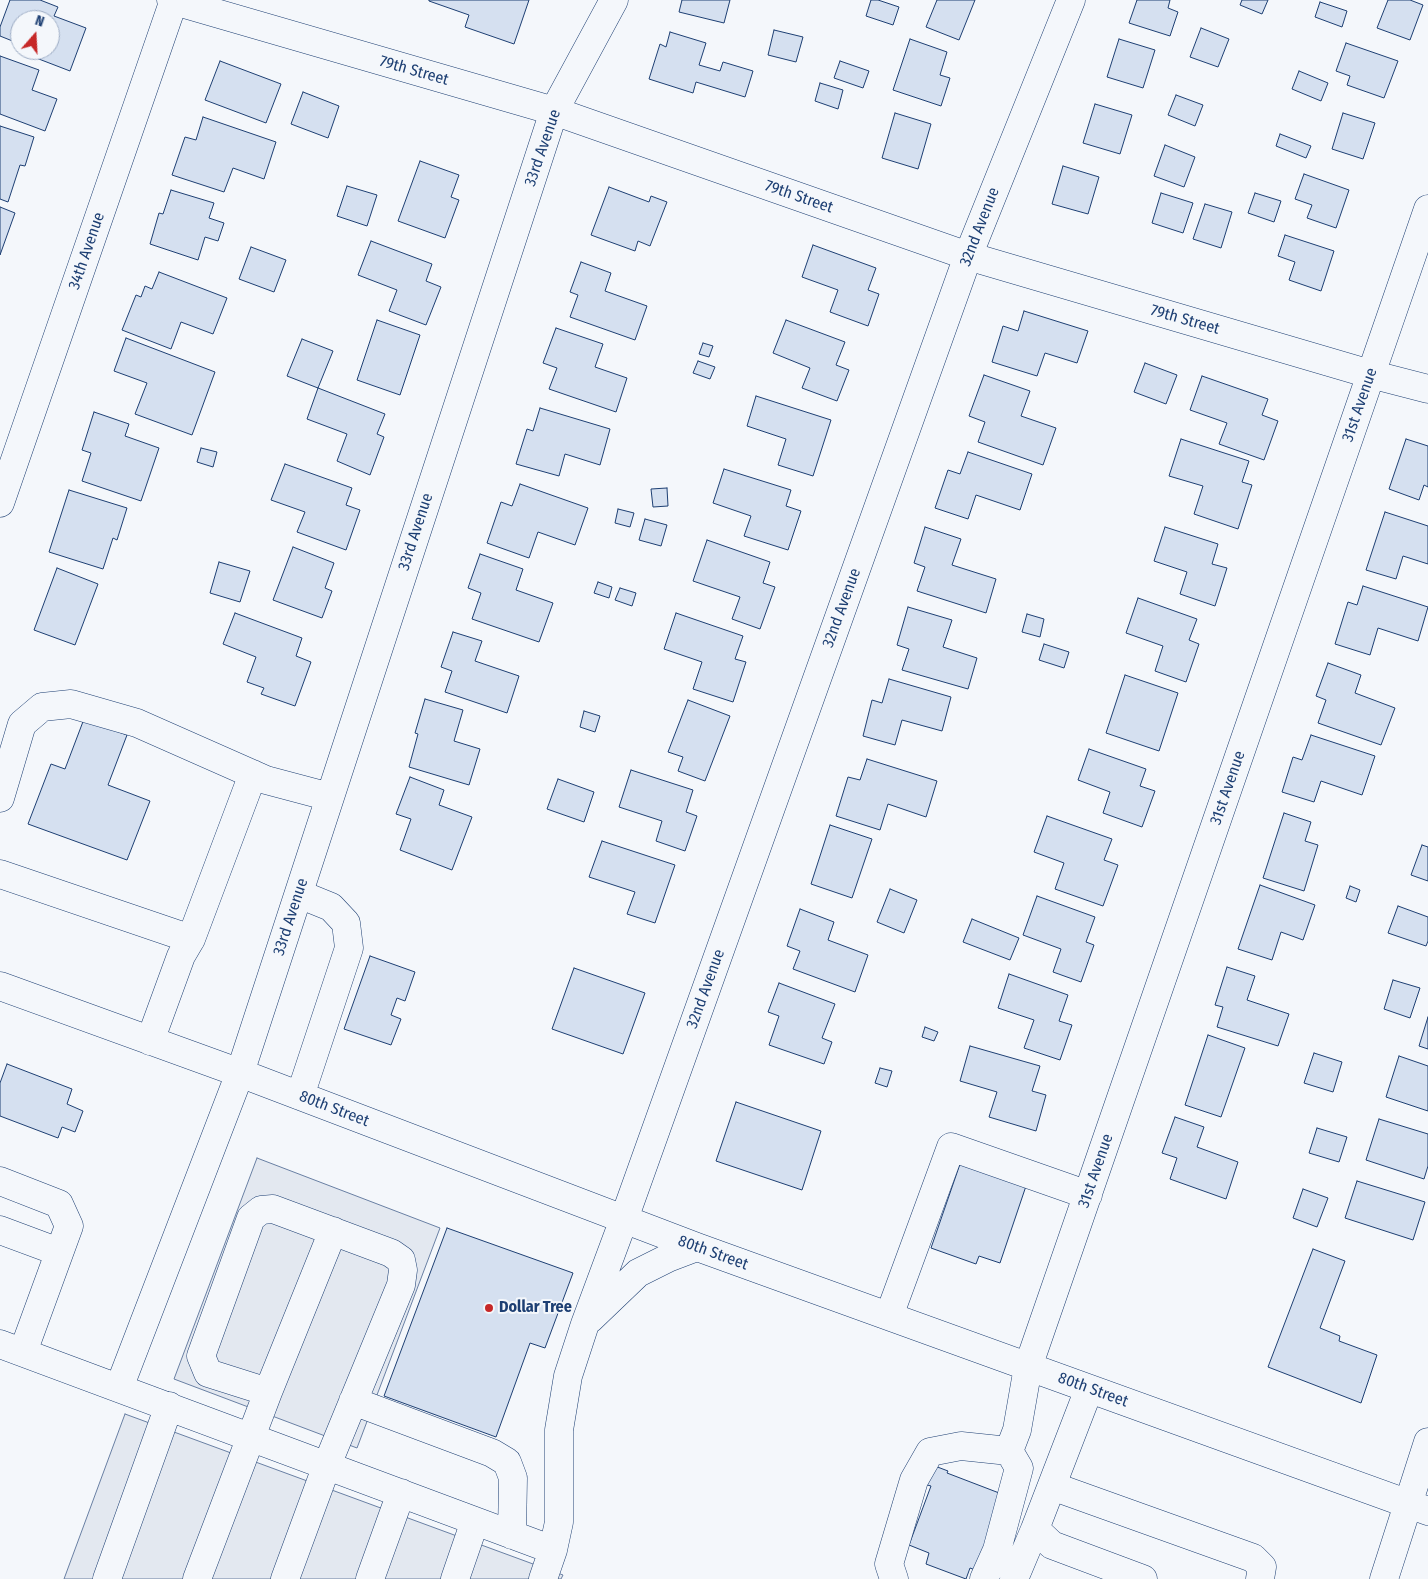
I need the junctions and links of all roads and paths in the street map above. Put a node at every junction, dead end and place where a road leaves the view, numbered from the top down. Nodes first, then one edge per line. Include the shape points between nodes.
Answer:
1 (173, 0) edge
2 (614, 0) edge
3 (1071, 0) edge
4 (554, 111) junction
5 (1428, 208) edge
6 (968, 256) junction
7 (1370, 374) junction
8 (1428, 389) edge
9 (0, 503) edge
10 (8, 743) edge
11 (253, 774) junction
12 (330, 797) junction
13 (0, 798) edge
14 (0, 874) edge
15 (298, 894) junction
16 (191, 939) junction
17 (0, 986) edge
18 (150, 1041) junction
19 (240, 1073) junction
20 (300, 1096) junction
21 (0, 1181) edge
22 (1088, 1195) junction
23 (624, 1220) junction
24 (0, 1230) edge
25 (333, 1231) junction
26 (697, 1247) junction
27 (60, 1252) junction
28 (889, 1316) junction
29 (585, 1324) junction
30 (11, 1348) edge
31 (1028, 1367) junction
32 (119, 1388) junction
33 (1089, 1389) junction
34 (268, 1392) junction
35 (353, 1401) junction
36 (169, 1406) junction
37 (250, 1437) junction
38 (1428, 1442) edge
39 (1009, 1451) junction
40 (327, 1466) junction
41 (1052, 1486) junction
42 (401, 1493) junction
43 (1418, 1507) edge
44 (475, 1521) junction
45 (1035, 1529) junction
46 (512, 1535) junction
47 (553, 1550) junction
48 (107, 1579) edge
49 (197, 1579) edge
50 (285, 1579) edge
51 (370, 1579) edge
52 (455, 1579) edge
53 (543, 1579) edge
54 (894, 1579) edge
55 (984, 1579) edge
56 (1014, 1579) edge
57 (1143, 1579) edge
58 (1260, 1579) edge
59 (1384, 1579) edge

1 - 4 street, 79th Street
1 - 9 street, 34th Avenue
2 - 4 street, 33rd Avenue
3 - 6 street, 32nd Avenue
4 - 6 street, 79th Street
4 - 12 street, 33rd Avenue
5 - 7 street, 31st Avenue
6 - 7 street, 79th Street
6 - 23 street, 32nd Avenue
7 - 8 street, 79th Street
7 - 22 street, 31st Avenue
10 - 11 street via 22,724 42,707 71,704 137,723
10 - 13 street
11 - 12 street
11 - 16 street
12 - 15 street, 33rd Avenue
14 - 16 street
15 - 19 street, 33rd Avenue
15 - 20 street via 331,907 346,923 349,948
16 - 18 street via 181,956
17 - 18 street, 80th Street
18 - 19 street, 80th Street
19 - 20 street, 80th Street
19 - 32 street, 33rd Avenue
20 - 23 street, 80th Street
21 - 27 street via 59,1204 69,1226
22 - 28 street via 951,1147
22 - 31 street, 31st Avenue
23 - 26 street, 80th Street
23 - 29 street, 32nd Avenue
24 - 27 street
25 - 34 street
25 - 34 street via 273,1209 261,1210 251,1218 201,1356 208,1372
25 - 35 street via 391,1253 401,1260 403,1270 401,1285
26 - 28 street, 80th Street
26 - 29 street via 638,1273
27 - 30 street
28 - 31 street, 80th Street
29 - 47 street, 32nd Avenue via 568,1376 559,1430 560,1522
30 - 32 street
31 - 33 street, 80th Street
31 - 39 street, 31st Avenue via 1017,1430
32 - 36 street
33 - 41 street
33 - 43 street, 80th Street
34 - 37 street
35 - 40 street
35 - 46 street via 492,1453 507,1462 513,1478
36 - 37 street
36 - 48 street
37 - 40 street
37 - 49 street
38 - 43 street
39 - 54 street via 961,1446 930,1452 914,1480 889,1564
39 - 55 street via 1019,1468 997,1550
40 - 42 street
40 - 50 street
41 - 45 street
41 - 58 street via 1253,1558 1262,1567
42 - 44 street
42 - 51 street
43 - 59 street
44 - 46 street
44 - 52 street
45 - 56 street
45 - 57 street via 1052,1545
46 - 47 street
47 - 53 street, 32nd Avenue

